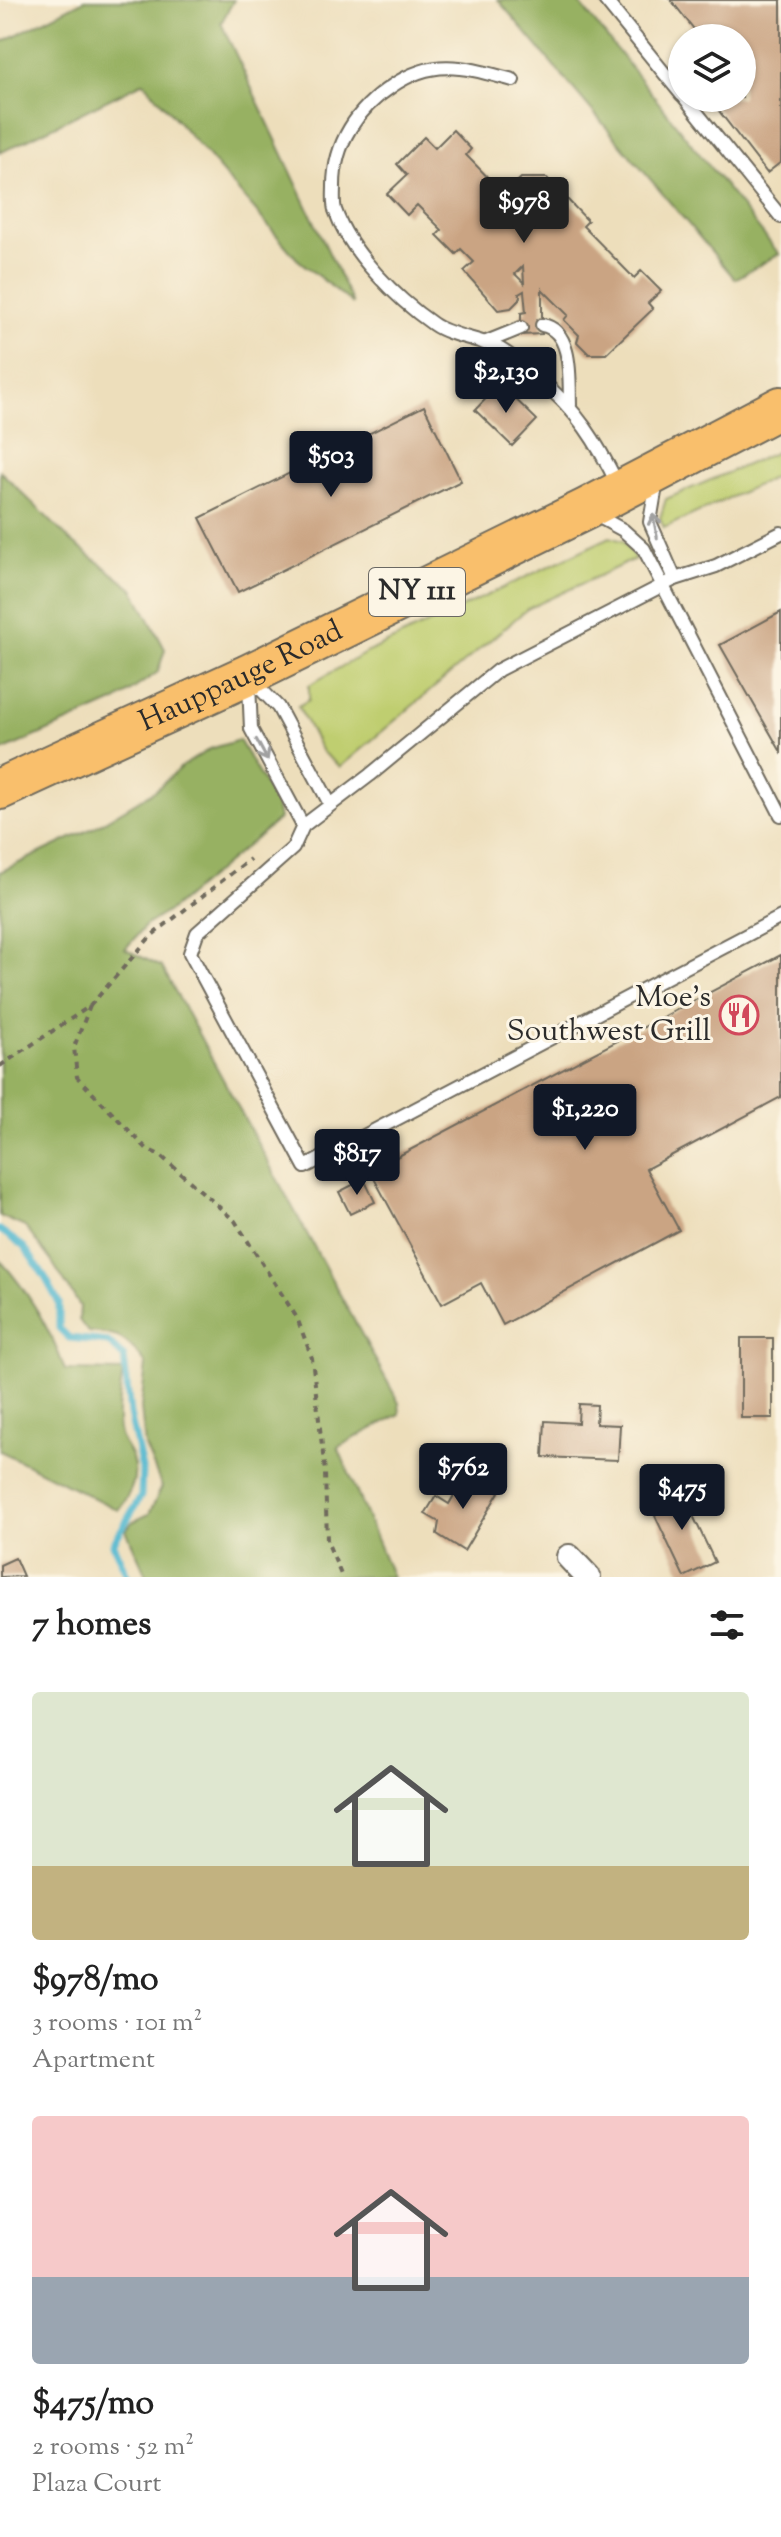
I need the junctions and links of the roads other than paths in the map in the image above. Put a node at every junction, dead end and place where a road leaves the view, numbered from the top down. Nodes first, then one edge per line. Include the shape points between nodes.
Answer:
1 (605, 0) edge
2 (668, 78) edge
3 (513, 80) dead end
4 (696, 112) edge
5 (781, 217) edge
6 (542, 325) dead end
7 (521, 328) dead end
8 (484, 343) junction
9 (570, 405) junction
10 (781, 407) edge
11 (658, 470) junction
12 (603, 500) junction
13 (781, 533) edge
14 (675, 579) junction
15 (661, 586) junction
16 (248, 675) junction
17 (0, 789) edge
18 (330, 804) junction
19 (781, 815) edge
20 (303, 826) junction
21 (781, 917) edge
22 (569, 1557) dead end
23 (588, 1577) edge

1 - 2 lane
3 - 8 lane via 442,67 408,75 358,115 343,137 334,170 334,208 386,285 435,326
4 - 5 lane
6 - 9 lane via 555,330 564,345
7 - 8 lane
8 - 9 lane via 498,347
9 - 12 lane via 599,447
10 - 11 main road, Hauppauge Road / NY 111
11 - 12 main road, Hauppauge Road / NY 111
14 -> 11 lane via 650,522
12 - 15 lane via 644,549
12 - 16 main road, Hauppauge Road / NY 111
13 - 14 lane via 716,566
14 - 15 lane
15 - 18 lane via 498,670
15 - 19 lane
16 - 17 main road, Hauppauge Road / NY 111
16 - 18 lane via 278,707
16 -> 20 lane via 251,729
18 - 20 lane
20 - 21 lane via 293,848 197,933 190,953 305,1167
22 - 23 street

